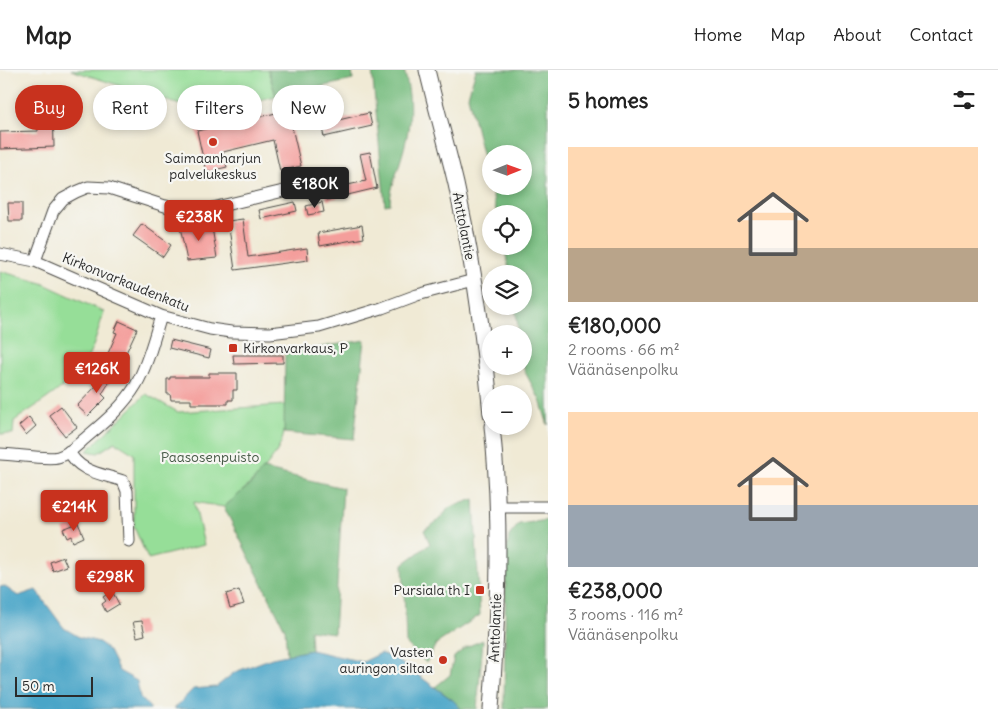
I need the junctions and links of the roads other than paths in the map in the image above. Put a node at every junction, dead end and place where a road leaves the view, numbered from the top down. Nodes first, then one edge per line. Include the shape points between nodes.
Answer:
1 (426, 70) edge
2 (306, 189) dead end
3 (0, 254) edge
4 (35, 261) junction
5 (474, 280) junction
6 (161, 316) junction
7 (487, 385) edge
8 (493, 435) edge
9 (70, 452) junction
10 (0, 454) edge
11 (496, 507) junction
12 (548, 507) edge
13 (129, 541) dead end
14 (491, 709) edge

1 - 5 main road, Anttolantie via 456,184
2 - 4 street via 296,188 196,212 109,188 88,188 63,199 53,211
3 - 4 street, Kirkonvarkaudenkatu
4 - 6 street, Kirkonvarkaudenkatu
5 - 6 street, Kirkonvarkaudenkatu via 337,322 270,333 210,329
5 - 7 main road, Anttolantie
6 - 9 street via 144,366 129,395 114,414
8 - 11 main road, Anttolantie
9 - 10 street via 55,458
9 - 13 street via 73,460 87,470 123,481 127,491
11 - 12 street
11 - 14 main road, Anttolantie via 495,659

